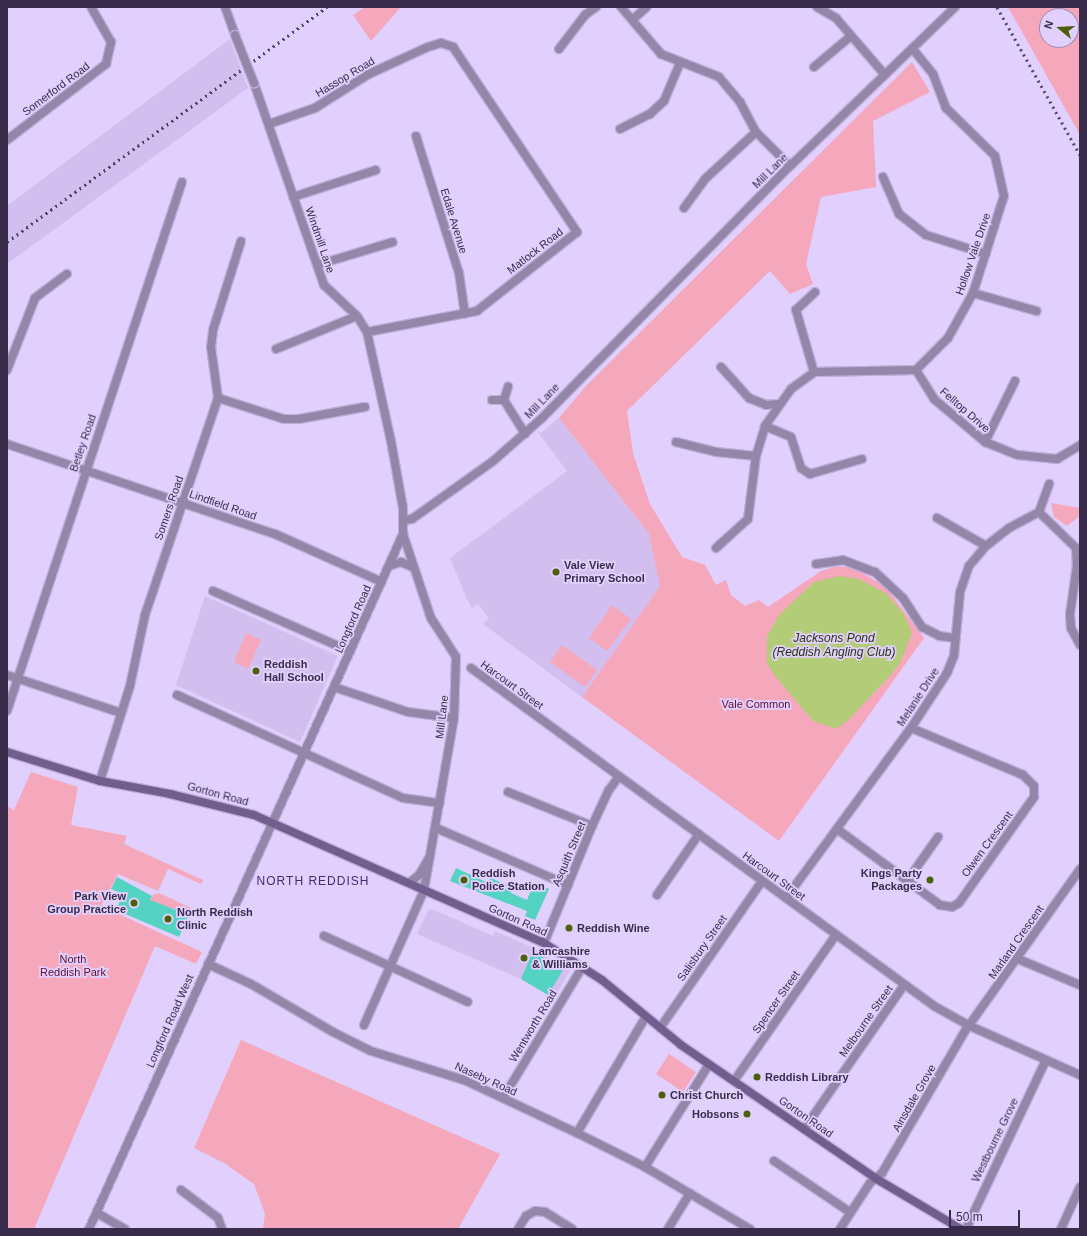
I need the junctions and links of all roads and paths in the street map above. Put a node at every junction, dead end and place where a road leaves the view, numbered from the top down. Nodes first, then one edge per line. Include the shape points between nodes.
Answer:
1 (91, 7) edge
2 (225, 7) edge
3 (596, 7) edge
4 (622, 7) edge
5 (647, 7) edge
6 (817, 7) edge
7 (955, 7) edge
8 (633, 19) junction
9 (851, 36) junction
10 (453, 47) joint
11 (912, 48) junction
12 (559, 49) dead end
13 (680, 63) junction
14 (814, 67) dead end
15 (885, 75) junction
16 (269, 124) junction
17 (620, 129) dead end
18 (756, 132) junction
19 (416, 136) dead end
20 (7, 140) edge
21 (790, 166) junction
22 (376, 170) dead end
23 (883, 177) dead end
24 (182, 182) dead end
25 (293, 197) junction
26 (684, 208) dead end
27 (241, 241) dead end
28 (393, 242) dead end
29 (986, 254) junction
30 (317, 264) junction
31 (67, 274) dead end
32 (814, 292) dead end
33 (973, 293) junction
34 (1036, 311) dead end
35 (465, 314) junction
36 (357, 316) junction
37 (367, 332) junction
38 (276, 349) dead end
39 (9, 357) edge
40 (721, 367) dead end
41 (7, 370) edge
42 (916, 370) junction
43 (814, 372) junction
44 (1015, 381) dead end
45 (508, 387) dead end
46 (218, 398) junction
47 (492, 400) dead end
48 (504, 400) junction
49 (778, 404) junction
50 (365, 407) dead end
51 (765, 426) junction
52 (525, 434) junction
53 (676, 442) dead end
54 (985, 442) junction
55 (7, 444) edge
56 (1080, 445) edge
57 (756, 456) junction
58 (862, 458) dead end
59 (85, 470) junction
60 (1049, 484) dead end
61 (183, 503) junction
62 (1039, 512) junction
63 (937, 518) dead end
64 (404, 520) junction
65 (404, 534) junction
66 (986, 546) junction
67 (716, 548) dead end
68 (816, 564) dead end
69 (1079, 565) edge
70 (389, 566) junction
71 (412, 567) junction
72 (382, 582) junction
73 (213, 591) dead end
74 (955, 638) junction
75 (1080, 645) edge
76 (350, 651) junction
77 (470, 668) dead end
78 (7, 675) edge
79 (18, 678) junction
80 (334, 687) junction
81 (177, 695) dead end
82 (7, 711) edge
83 (122, 713) junction
84 (454, 718) junction
85 (911, 728) junction
86 (7, 752) edge
87 (304, 753) junction
88 (619, 776) junction
89 (100, 781) junction
90 (508, 792) dead end
91 (440, 803) junction
92 (272, 822) junction
93 (592, 826) junction
94 (436, 828) junction
95 (837, 829) junction
96 (698, 834) junction
97 (938, 838) dead end
98 (430, 853) junction
99 (1080, 869) edge
100 (762, 881) junction
101 (907, 881) junction
102 (409, 883) junction
103 (568, 885) junction
104 (424, 890) junction
105 (657, 895) dead end
106 (786, 898) junction
107 (836, 935) junction
108 (324, 936) dead end
109 (544, 943) junction
110 (1018, 959) junction
111 (208, 964) junction
112 (582, 966) junction
113 (390, 967) junction
114 (904, 985) junction
115 (1080, 985) edge
116 (468, 1002) dead end
117 (645, 1018) junction
118 (364, 1025) dead end
119 (970, 1026) junction
120 (660, 1028) junction
121 (1046, 1060) junction
122 (709, 1064) junction
123 (1080, 1074) edge
124 (734, 1081) junction
125 (503, 1098) junction
126 (804, 1128) junction
127 (577, 1133) junction
128 (774, 1161) dead end
129 (645, 1167) junction
130 (875, 1178) junction
131 (1080, 1187) edge
132 (181, 1190) dead end
133 (690, 1193) junction
134 (850, 1212) junction
135 (96, 1213) junction
136 (89, 1229) edge
137 (125, 1229) edge
138 (222, 1229) edge
139 (518, 1229) edge
140 (572, 1229) edge
141 (668, 1229) edge
142 (750, 1229) edge
143 (840, 1229) edge
144 (960, 1229) edge
145 (966, 1229) edge
146 (1061, 1229) edge

1 - 20 street, Somerford Road via 111,42 106,64
2 - 16 street, Windmill Lane, bridge
3 - 12 street via 585,15
4 - 8 street
5 - 8 street
6 - 9 street via 836,18
7 - 11 street, Mill Lane
8 - 13 street via 661,54
9 - 14 street
9 - 15 street
10 - 16 street, Hassop Road via 441,43 428,47 369,74 315,108
10 - 35 street, Matlock Road via 577,232 477,311
11 - 15 street, Mill Lane
11 - 29 street, Hollow Vale Drive via 933,74 946,108 995,156 1004,196
13 - 17 street via 664,102 650,114
13 - 18 street via 719,77 740,102
15 - 21 street, Mill Lane
16 - 25 street, Windmill Lane
18 - 21 street
18 - 26 street via 705,179
19 - 35 street, Edale Avenue via 459,273
21 - 52 street, Mill Lane
22 - 25 street
23 - 29 street via 899,214 926,235
24 - 59 street, Betley Road
25 - 30 street, Windmill Lane
27 - 46 street, Somers Road via 213,330 211,347
28 - 30 street
29 - 33 street, Hollow Vale Drive
30 - 36 street, Windmill Lane via 324,284
31 - 39 street via 34,298
32 - 43 street via 796,310
33 - 34 street
33 - 42 street, Hollow Vale Drive via 948,338
35 - 37 street, Matlock Road
36 - 37 street, Windmill Lane
36 - 38 street
37 - 64 street, Windmill Lane via 391,441
39 - 41 street
40 - 49 street via 749,398 766,405
42 - 43 street
42 - 54 street, Felltop Drive via 934,399
43 - 49 street via 791,389
44 - 54 street
45 - 48 street
46 - 50 street via 284,418 299,419
46 - 61 street, Somers Road
47 - 48 street
48 - 52 street
49 - 51 street
51 - 57 street
51 - 58 street via 791,437 801,468 810,474
52 - 64 street, Mill Lane via 492,462 412,519
53 - 57 street via 716,452
54 - 56 street, Felltop Drive via 1018,455 1057,459
55 - 59 street, Lindfield Road
57 - 67 street via 748,520
59 - 61 street, Lindfield Road
59 - 79 street, Betley Road
60 - 62 street
61 - 72 street, Lindfield Road via 275,534
61 - 83 street, Somers Road via 145,615
62 - 66 street, Melanie Drive via 1009,528
62 - 69 street via 1076,548
63 - 66 street
64 - 65 street, Mill Lane
65 - 70 street, Longford Road
65 - 71 street, Mill Lane
66 - 74 street, Melanie Drive via 969,566 960,592
68 - 74 street via 843,560 875,572 903,598 922,627 940,636
69 - 75 street via 1070,614 1071,628
70 - 71 street via 401,562
70 - 72 street, Longford Road
71 - 84 street, Mill Lane via 431,618 456,657
72 - 76 street, Longford Road
73 - 76 street
74 - 85 street, Melanie Drive via 954,656 947,673
76 - 80 street, Longford Road
77 - 88 street, Harcourt Street
78 - 79 street
79 - 82 street, Betley Road
79 - 83 street
80 - 84 street via 408,712
80 - 87 street, Longford Road
81 - 87 street
83 - 89 street, Somers Road
84 - 91 street, Mill Lane
85 - 95 street, Melanie Drive
85 - 101 street, Olwen Crescent via 1027,777 1035,793 958,903 952,907 940,905
86 - 89 main road, Gorton Road
87 - 91 street via 403,798
87 - 92 street, Longford Road
88 - 93 street, Asquith Street via 609,790
88 - 96 street, Harcourt Street
89 - 92 main road, Gorton Road via 210,803
90 - 93 street
91 - 94 street, Mill Lane
92 - 102 main road, Gorton Road
92 - 111 street, Longford Road West
93 - 103 street, Asquith Street
94 - 98 street, Mill Lane
94 - 103 street
95 - 101 street, Olwen Crescent
95 - 106 street, Melanie Drive
96 - 100 street, Harcourt Street
96 - 105 street
97 - 101 street
98 - 102 street via 419,875
98 - 104 street, Mill Lane
99 - 110 street, Marland Crescent
100 - 106 street, Harcourt Street
100 - 120 street, Salisbury Street
102 - 104 main road, Gorton Road
103 - 109 street, Asquith Street
104 - 109 main road, Gorton Road
104 - 113 street, Mill Lane
106 - 107 street, Harcourt Street
107 - 114 street, Harcourt Street
107 - 124 street, Spencer Street
108 - 113 street
109 - 112 main road, Gorton Road
110 - 115 street
110 - 119 street, Marland Crescent
111 - 125 street, Naseby Road via 251,984 333,1032 371,1050 464,1080
111 - 135 street, Longford Road West
112 - 117 main road, Gorton Road
112 - 125 street, Wentworth Road
113 - 116 street
113 - 118 street, Mill Lane
114 - 119 street, Harcourt Street
114 - 126 street, Melbourne Street
117 - 120 main road, Gorton Road
117 - 127 street
119 - 121 street, Harcourt Street
119 - 130 street, Ainsdale Grove via 882,1173
120 - 122 main road, Gorton Road
121 - 123 street, Harcourt Street
121 - 145 street, Westbourne Grove
122 - 124 main road, Gorton Road
122 - 129 street
124 - 126 main road, Gorton Road
125 - 127 street, Naseby Road
126 - 130 main road, Gorton Road
127 - 129 street, Naseby Road
128 - 134 street
129 - 133 street, Naseby Road
130 - 134 street, Ainsdale Grove
130 - 144 main road, Gorton Road
131 - 146 street
132 - 138 street via 218,1218
133 - 141 street
133 - 142 street, Naseby Road
134 - 143 street, Ainsdale Grove
135 - 136 street, Longford Road West
135 - 137 street
139 - 140 street via 526,1216 535,1211 545,1212

